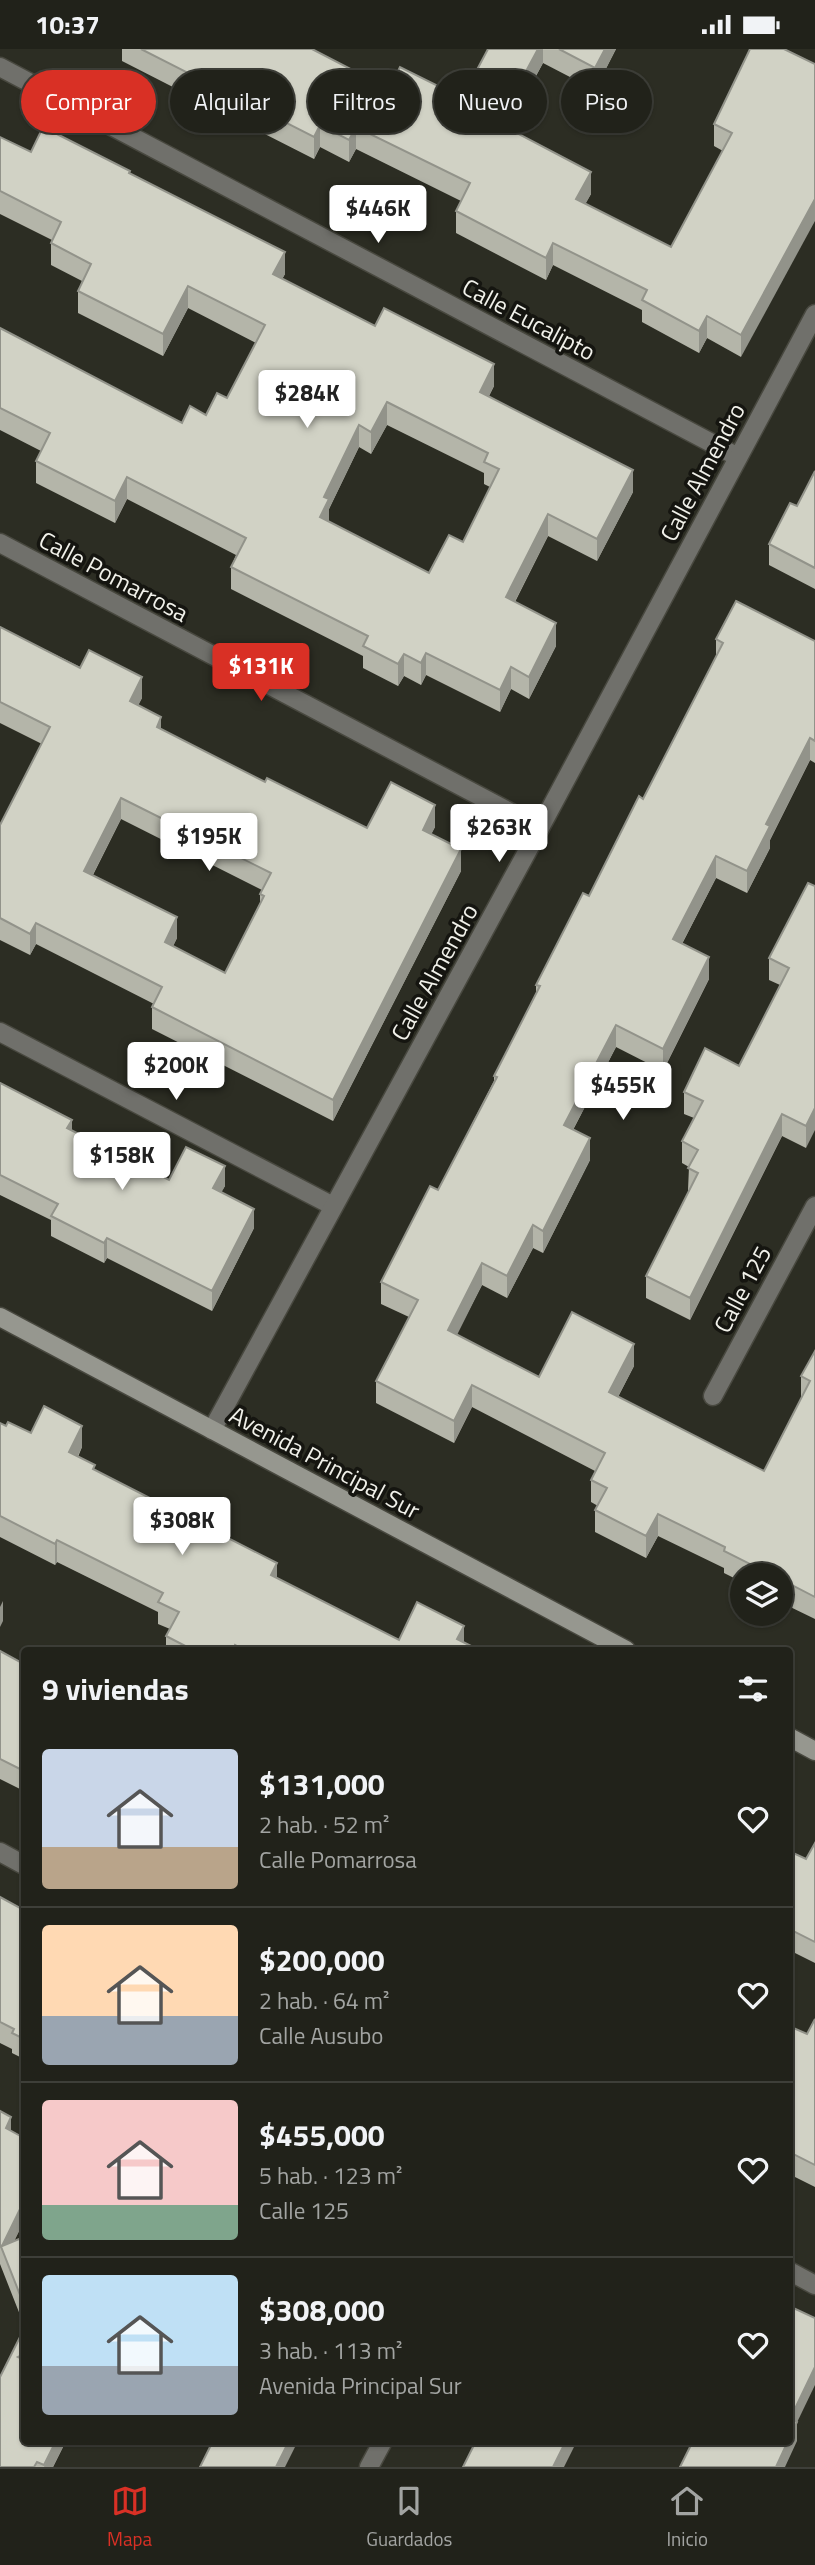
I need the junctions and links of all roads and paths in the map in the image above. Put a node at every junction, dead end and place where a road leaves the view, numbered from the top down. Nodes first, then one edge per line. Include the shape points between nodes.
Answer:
1 (0, 67) edge
2 (815, 314) edge
3 (738, 457) junction
4 (0, 543) edge
5 (540, 828) junction
6 (0, 1032) edge
7 (334, 1206) junction
8 (815, 1206) edge
9 (0, 1317) edge
10 (713, 1396) dead end
11 (212, 1430) junction
12 (620, 1647) edge
13 (793, 1739) edge
14 (815, 1751) edge
15 (0, 1852) edge
16 (21, 1863) edge
17 (793, 2273) edge
18 (815, 2285) edge
19 (381, 2445) edge
20 (369, 2467) edge

1 - 3 street, Calle Eucalipto
2 - 3 street, Calle Almendro
3 - 5 street, Calle Almendro
4 - 5 street, Calle Pomarrosa
5 - 7 street, Calle Almendro
6 - 7 street
7 - 11 street, Calle Almendro
8 - 10 street, Calle 125
9 - 11 street, Avenida Principal Sur
11 - 12 street, Avenida Principal Sur
13 - 14 street
15 - 16 street
17 - 18 street
19 - 20 street

